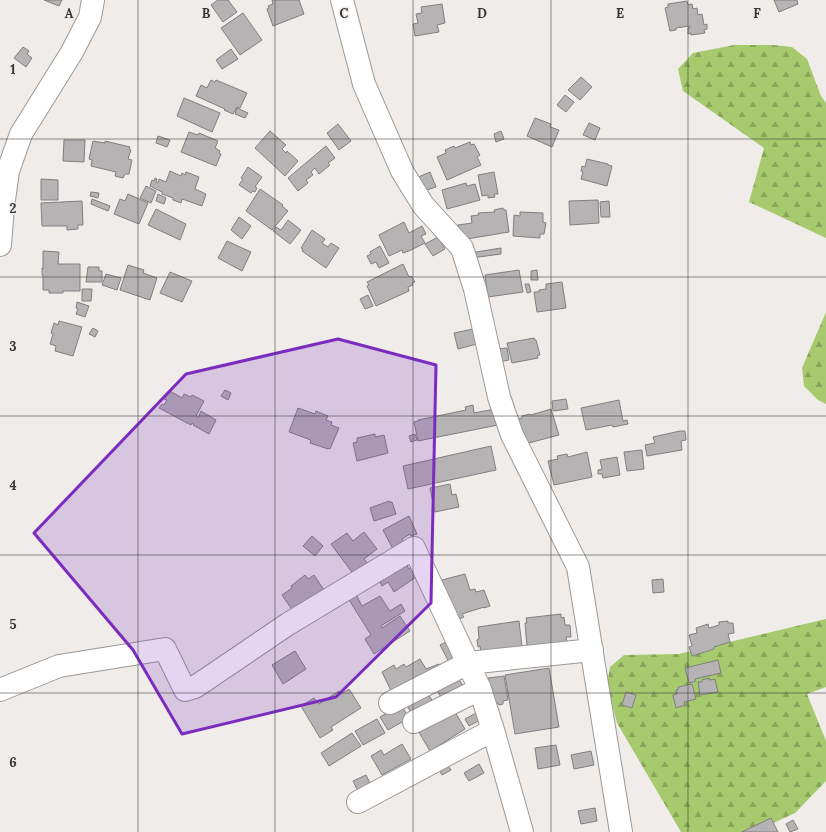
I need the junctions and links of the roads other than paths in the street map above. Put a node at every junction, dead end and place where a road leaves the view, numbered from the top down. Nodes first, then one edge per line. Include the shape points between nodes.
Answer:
1 (93, 0) edge
2 (342, 0) edge
3 (0, 245) edge
4 (592, 650) junction
5 (468, 663) junction
6 (480, 689) junction
7 (0, 690) edge
8 (390, 703) dead end
9 (414, 722) dead end
10 (493, 730) junction
11 (358, 802) dead end
12 (522, 832) edge
13 (621, 832) edge

1 - 3 street via 90,17 72,52 21,134 8,171
2 - 4 street via 364,84 402,171 423,205 462,248 475,289 498,397 512,435 578,567
4 - 5 street
4 - 13 street
5 - 6 street
5 - 7 street via 414,548 288,624 195,687 185,690 165,649 59,666
5 - 8 street
6 - 9 street
6 - 10 street
10 - 11 street
10 - 12 street

